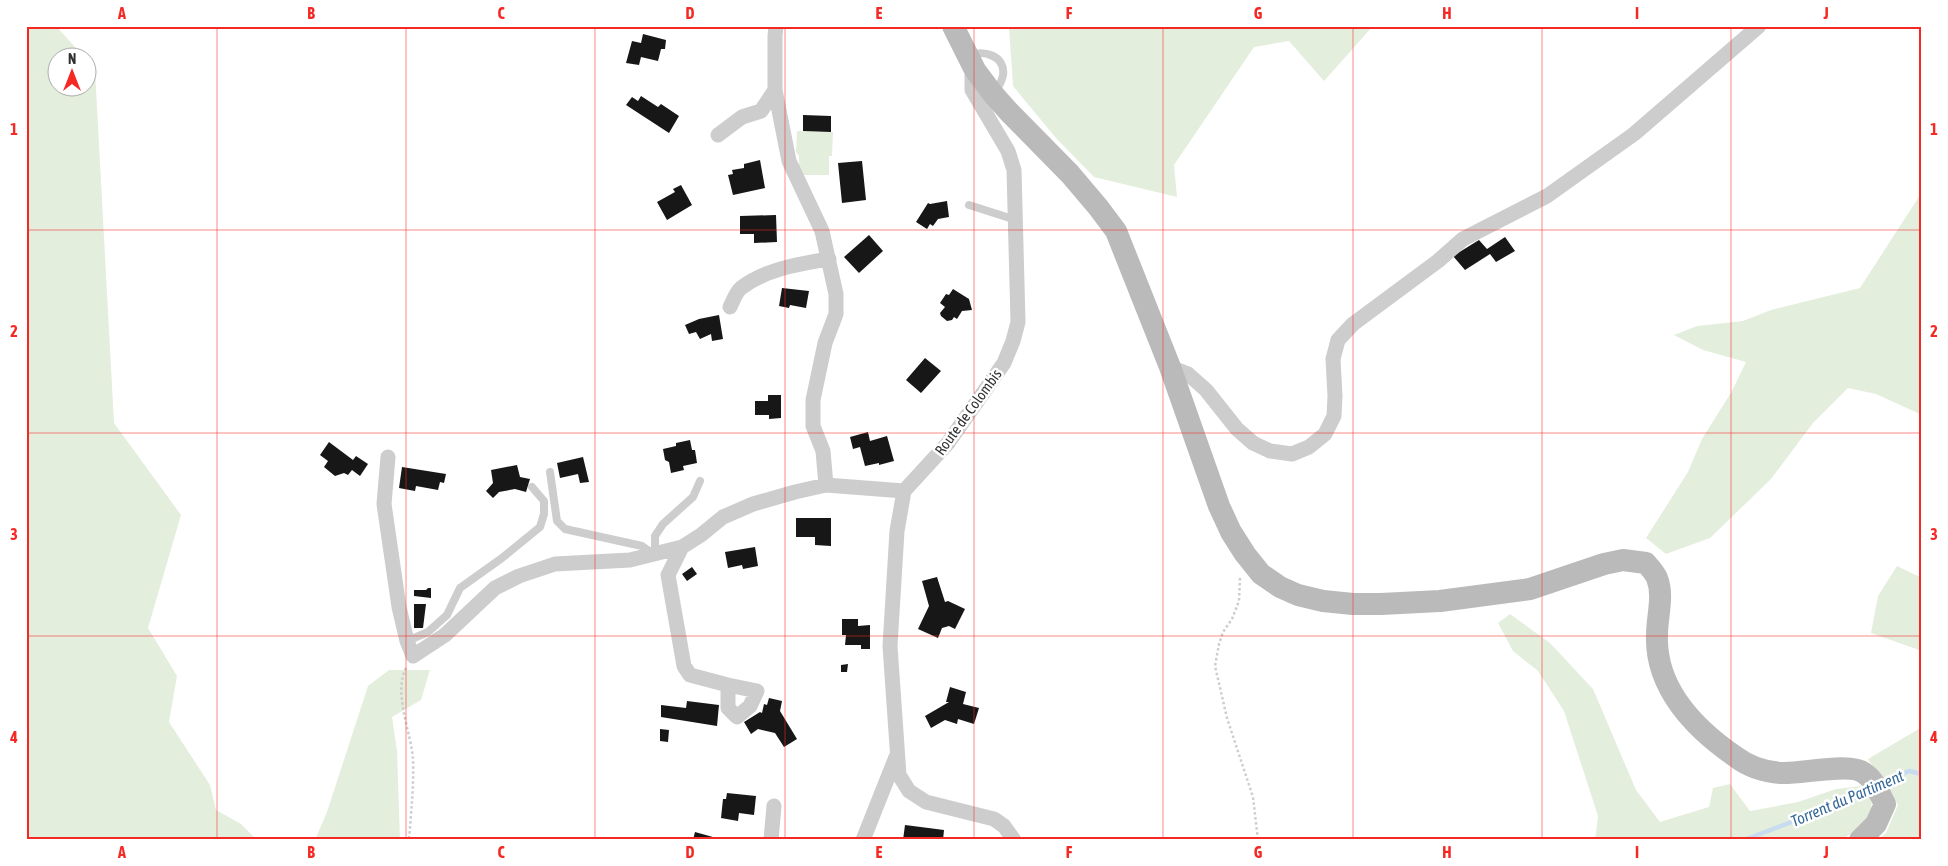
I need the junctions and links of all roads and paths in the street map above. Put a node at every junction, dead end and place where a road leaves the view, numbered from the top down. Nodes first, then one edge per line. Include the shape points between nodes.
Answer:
1 (776, 26) edge
2 (953, 26) edge
3 (1759, 26) edge
4 (971, 64) junction
5 (775, 90) junction
6 (718, 135) dead end
7 (969, 204) dead end
8 (1016, 220) junction
9 (829, 259) junction
10 (730, 307) dead end
11 (1170, 367) junction
12 (388, 457) dead end
13 (550, 472) dead end
14 (700, 481) dead end
15 (826, 485) junction
16 (532, 488) dead end
17 (904, 490) junction
18 (682, 547) junction
19 (1245, 554) junction
20 (655, 555) junction
21 (407, 641) junction
22 (413, 656) junction
23 (728, 685) dead end
24 (896, 756) junction
25 (774, 806) dead end
26 (408, 840) edge
27 (771, 840) edge
28 (863, 840) edge
29 (1014, 840) edge
30 (1258, 840) edge
31 (1860, 840) edge

1 - 5 street
2 - 4 street
3 - 11 street via 1634,134 1547,196 1463,239 1353,324 1338,340 1333,359 1334,416 1325,434 1309,447 1292,454 1270,451 1253,444 1206,390 1188,374
4 - 8 street, Route de Colombis via 972,90 1008,152 1014,170
4 - 11 street via 1009,112 1098,206 1116,232
5 - 6 street via 761,111 742,117
5 - 9 street via 788,161 822,231
7 - 8 lane
8 - 17 street, Route de Colombis via 1018,322 1004,363 948,443
9 - 10 street via 771,272 740,288
9 - 15 street via 836,294 836,314 825,343 813,400 813,426 823,451
11 - 19 street via 1218,506
12 - 21 street via 384,504
13 - 20 lane via 557,521 565,530 642,546
14 - 20 lane via 693,496 655,536
15 - 17 street
15 - 18 street via 753,504 722,517
16 - 21 lane via 544,501 540,527 460,588 447,614 428,632
17 - 24 street via 897,530 890,646
18 - 20 street
18 - 23 street via 668,575 684,666 690,675
19 - 30 path via 1239,601 1218,644 1214,666 1253,797
19 - 31 street via 1261,574 1286,590 1323,601 1353,604 1473,597 1530,589 1623,560 1646,563 1657,577 1660,595 1659,658 1679,705 1698,727 1738,759 1760,770 1782,773 1844,768 1863,772 1876,785 1885,804 1876,824
20 - 22 street via 630,560 555,564 519,576 495,588 445,635
21 - 22 street
22 - 26 path via 403,674 402,697 413,757
24 - 28 street
24 - 29 street via 899,775 909,790 926,802 994,819
25 - 27 street

